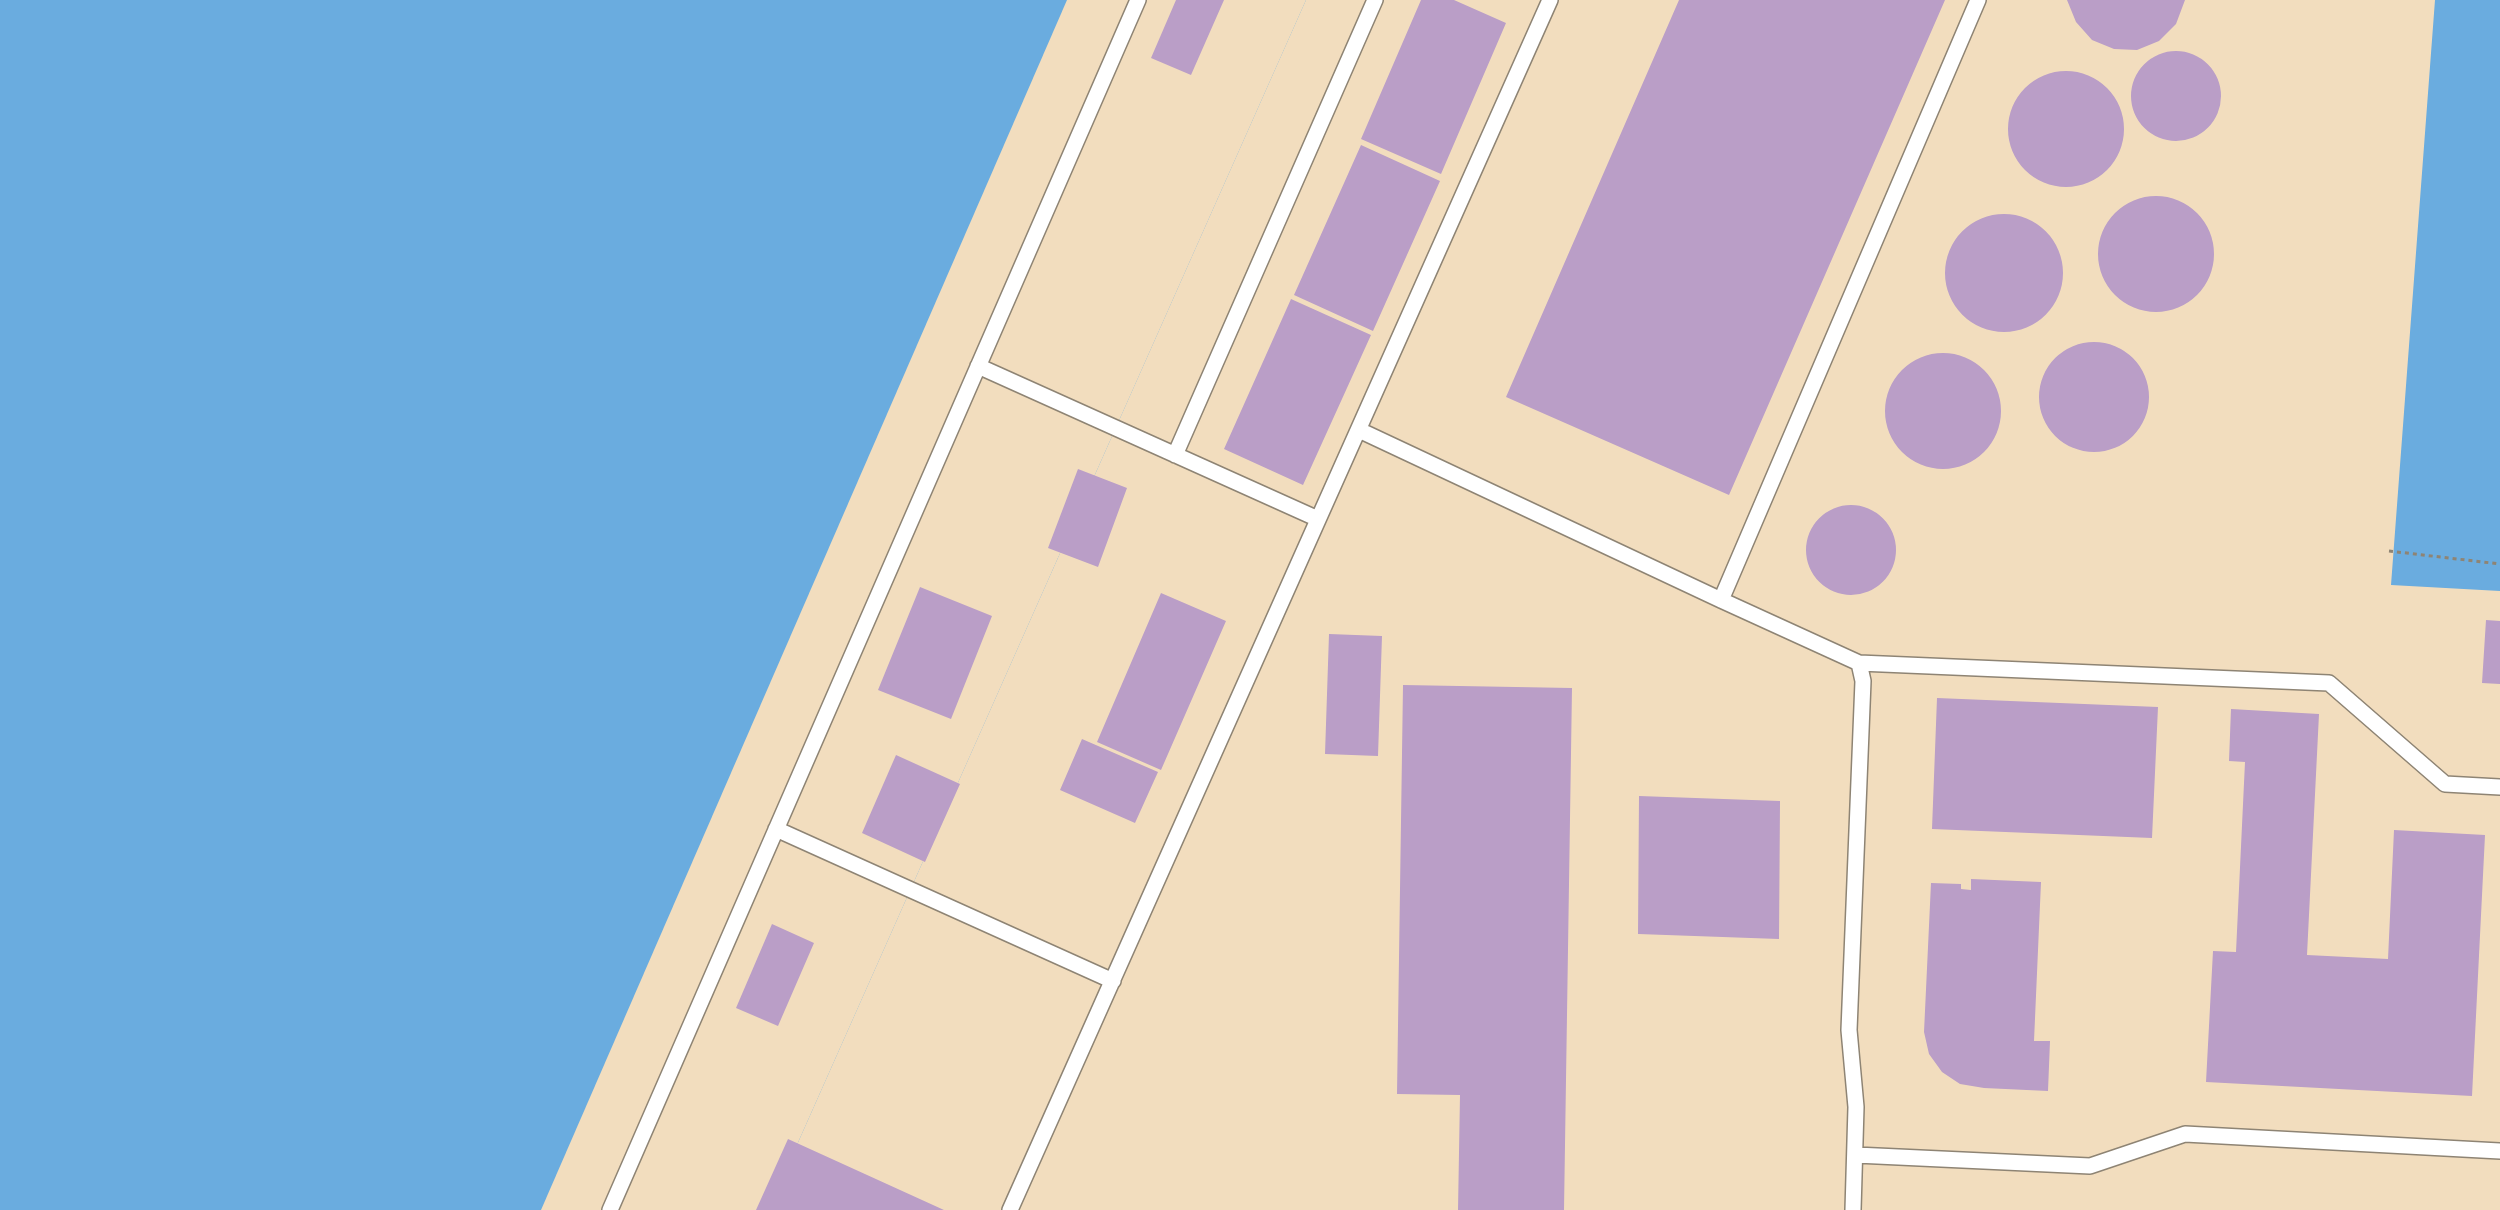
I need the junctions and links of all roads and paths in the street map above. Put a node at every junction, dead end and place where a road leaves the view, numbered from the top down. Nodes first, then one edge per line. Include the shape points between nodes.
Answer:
1 (1138, 0) edge
2 (1375, 0) edge
3 (1549, 0) edge
4 (1978, 0) edge
5 (978, 366) junction
6 (1358, 430) junction
7 (1175, 455) junction
8 (1318, 519) junction
9 (2389, 551) dead end
10 (2500, 564) edge
11 (1720, 600) junction
12 (1859, 663) junction
13 (2500, 786) edge
14 (776, 829) junction
15 (1113, 981) junction
16 (2500, 1151) edge
17 (1856, 1155) junction
18 (610, 1210) edge
19 (1010, 1210) edge
20 (1854, 1210) edge

1 - 5 lane
2 - 7 lane
3 - 6 lane
4 - 11 lane
5 - 7 lane
5 - 14 lane
6 - 8 lane
6 - 11 lane
7 - 8 lane
8 - 15 lane
9 - 10 path
11 - 12 lane
12 - 13 lane via 2328,683 2445,784
12 - 17 lane via 1863,681 1849,1030 1856,1107
14 - 15 lane
14 - 18 lane
15 - 19 lane
16 - 17 lane via 2184,1134 2090,1166
17 - 20 lane

